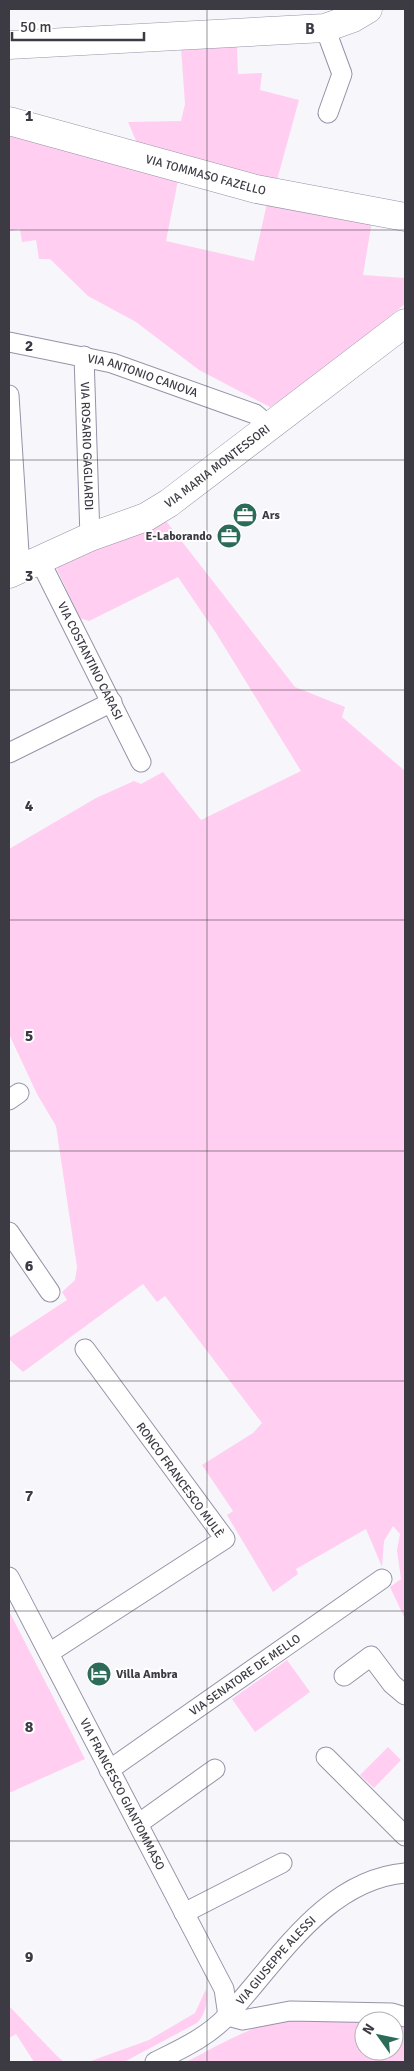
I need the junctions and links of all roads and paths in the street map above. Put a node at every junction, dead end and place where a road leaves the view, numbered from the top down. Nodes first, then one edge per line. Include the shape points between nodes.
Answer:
1 (368, 9) edge
2 (325, 28) junction
3 (9, 45) edge
4 (328, 113) dead end
5 (9, 121) edge
6 (405, 217) edge
7 (405, 323) edge
8 (9, 342) edge
9 (84, 356) junction
10 (9, 395) edge
11 (269, 426) junction
12 (90, 537) junction
13 (23, 567) edge
14 (112, 702) junction
15 (9, 753) edge
16 (141, 762) dead end
17 (9, 1232) edge
18 (50, 1292) dead end
19 (85, 1349) dead end
20 (9, 1576) edge
21 (382, 1579) dead end
22 (49, 1653) junction
23 (344, 1676) dead end
24 (405, 1695) edge
25 (326, 1757) dead end
26 (214, 1769) dead end
27 (109, 1770) junction
28 (138, 1824) junction
29 (405, 1836) edge
30 (282, 1863) dead end
31 (405, 1873) edge
32 (184, 1914) junction
33 (228, 2016) junction
34 (405, 2017) edge
35 (155, 2062) edge

1 - 2 main road
2 - 3 main road
2 - 4 street via 342,74
5 - 6 main road, VIA TOMMASO FAZELLO via 256,189
7 - 11 main road, VIA MARIA MONTESSORI
8 - 9 street, VIA ANTONIO CANOVA
9 - 11 street, VIA ANTONIO CANOVA via 254,414
9 - 12 street, VIA ROSARIO GAGLIARDI
10 - 13 street
11 - 12 main road, VIA MARIA MONTESSORI via 169,503 146,517
12 - 13 main road, VIA MARIA MONTESSORI
13 - 14 street, VIA COSTANTINO CARASI
14 - 15 street
14 - 16 street, VIA COSTANTINO CARASI
17 - 18 street
19 - 22 street, RONCO FRANCESCO MULÈ via 225,1539
20 - 22 street, VIA FRANCESCO GIANTOMMASO
21 - 27 street, VIA SENATORE DE MELLO
22 - 27 street, VIA FRANCESCO GIANTOMMASO
23 - 24 street via 370,1656
25 - 29 street
26 - 28 street
27 - 28 street, VIA FRANCESCO GIANTOMMASO
28 - 32 street, VIA FRANCESCO GIANTOMMASO
30 - 32 street
31 - 33 street, VIA GIUSEPPE ALESSI via 369,1881 332,1902 268,1966
32 - 33 street, VIA FRANCESCO GIANTOMMASO via 224,1989
33 - 34 street via 243,2020 290,2011 392,2013
33 - 35 street, VIA GIUSEPPE ALESSI via 204,2037

